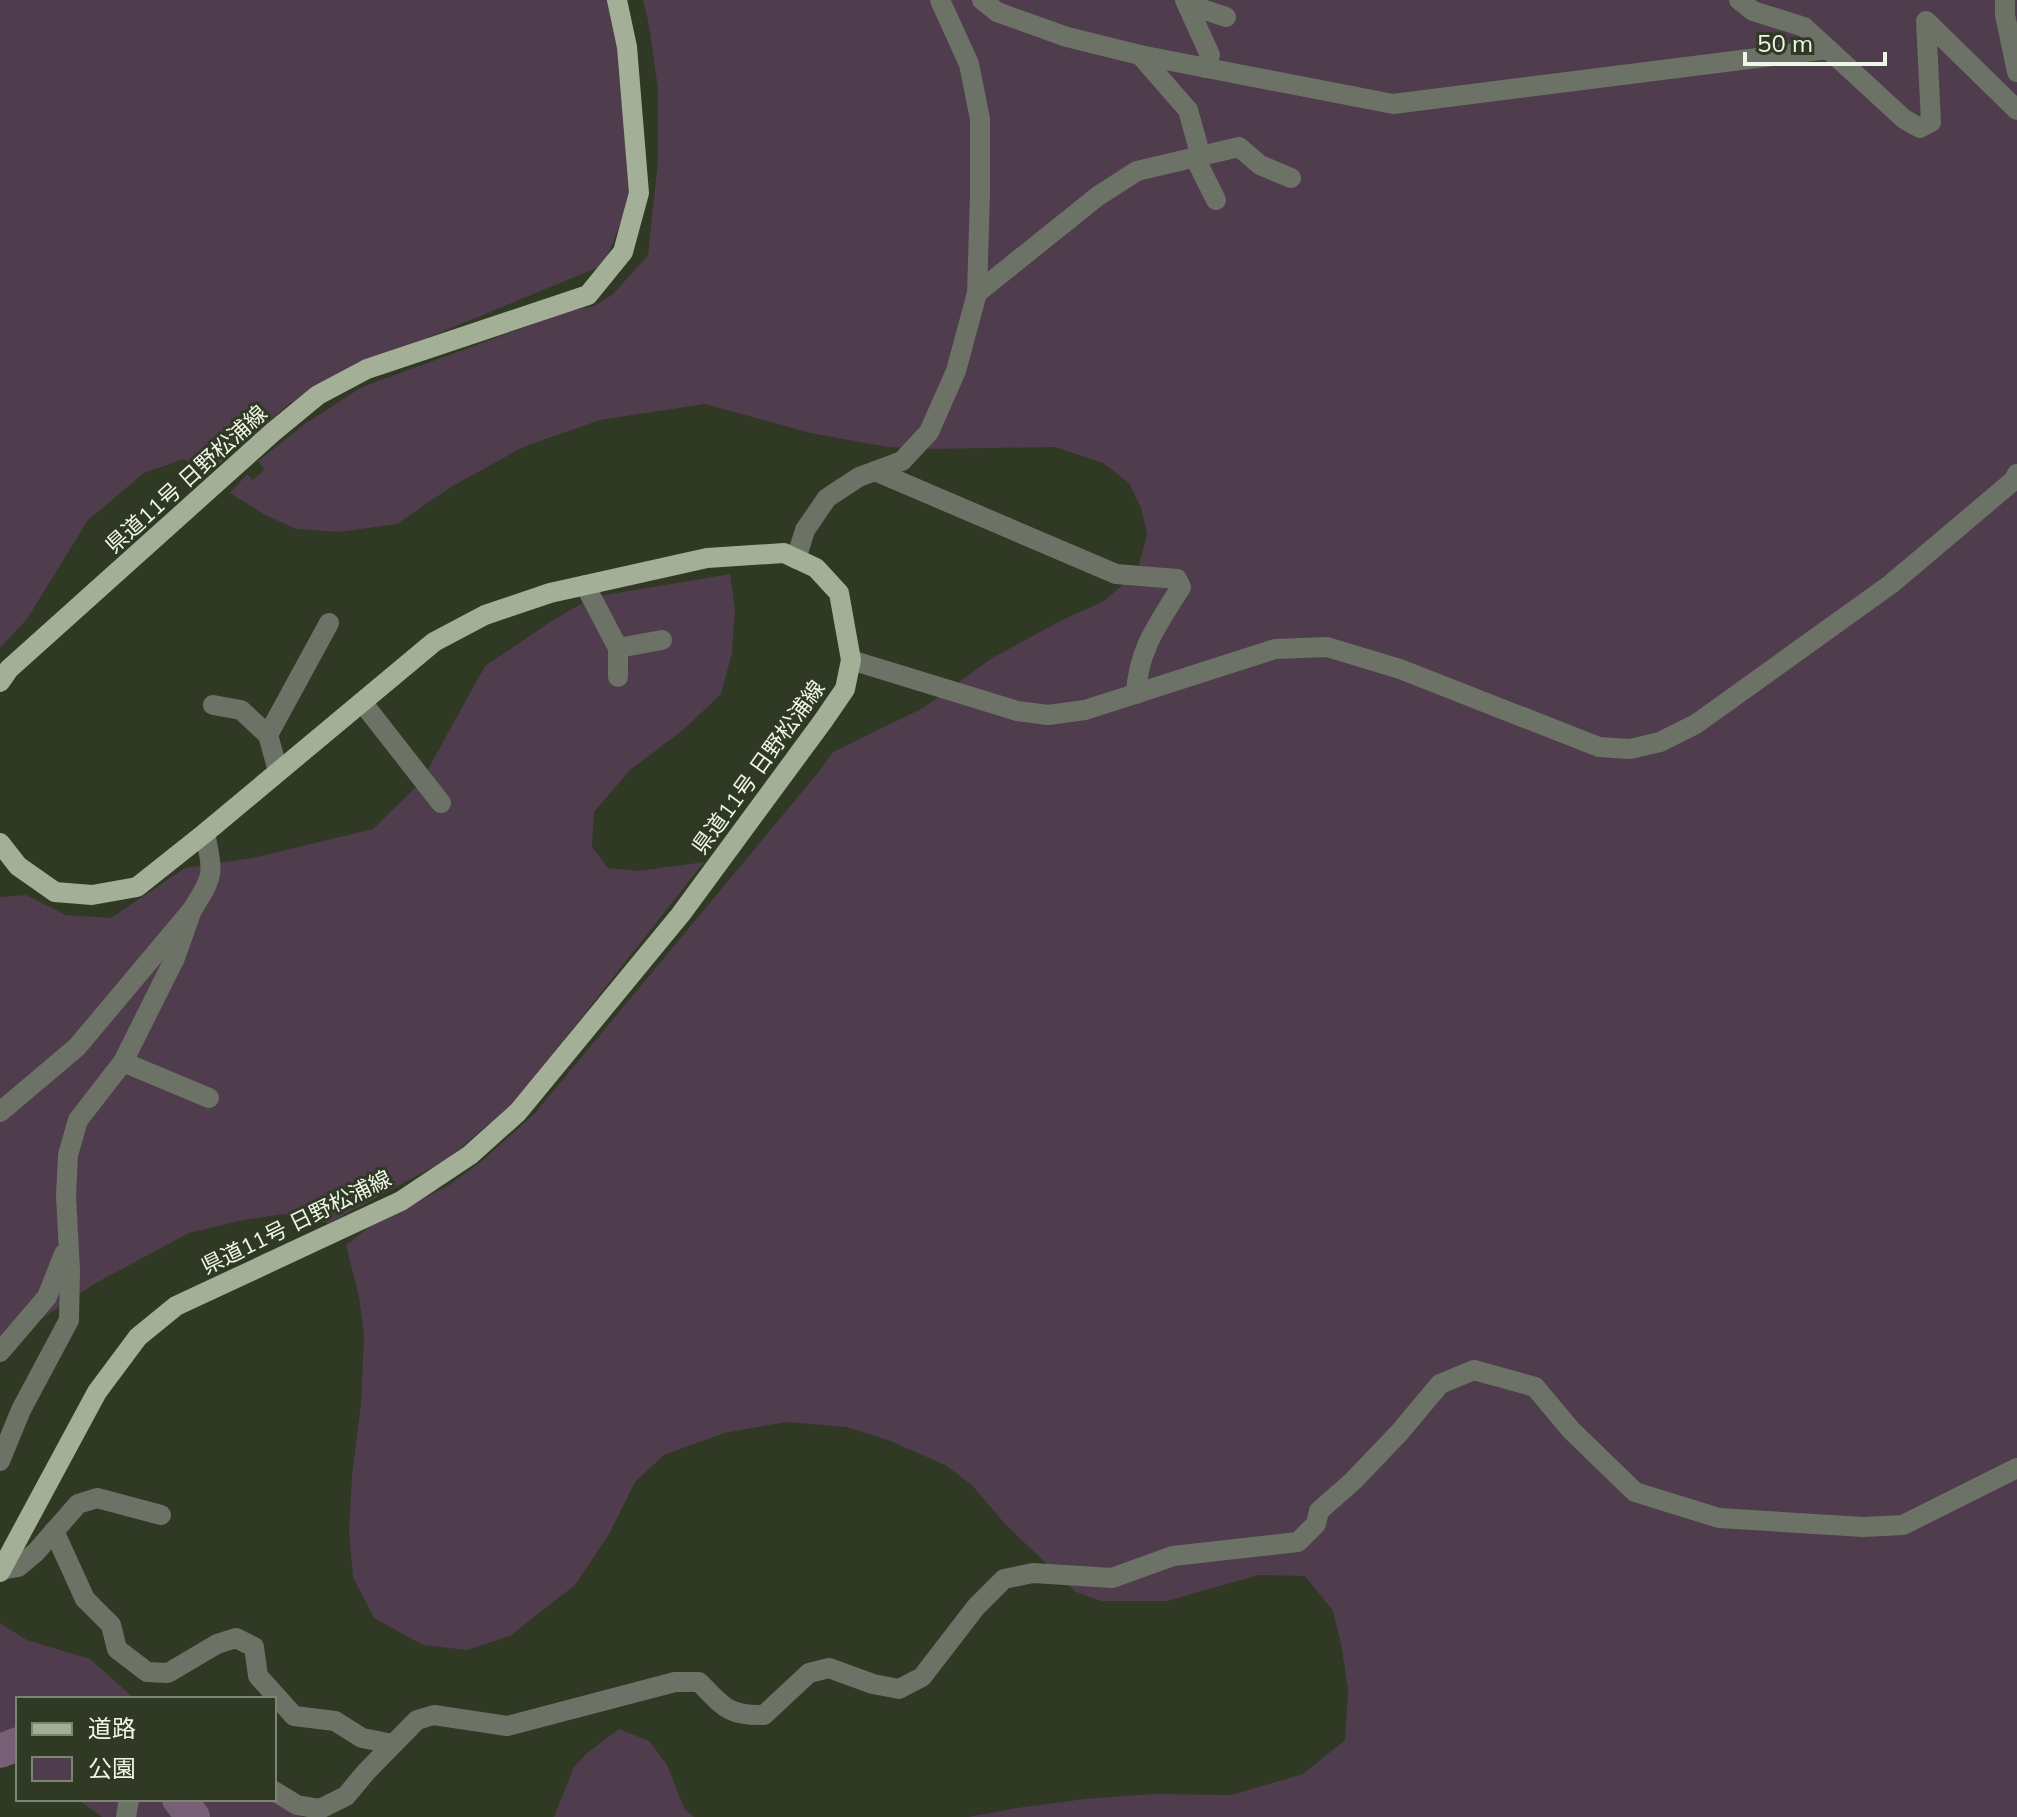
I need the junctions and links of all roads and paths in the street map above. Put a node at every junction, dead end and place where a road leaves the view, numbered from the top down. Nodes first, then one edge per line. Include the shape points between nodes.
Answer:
1 (617, 0) edge
2 (940, 0) edge
3 (982, 0) edge
4 (1739, 0) edge
5 (2005, 0) edge
6 (1186, 2) edge
7 (1226, 17) dead end
8 (1828, 49) junction
9 (1140, 55) junction
10 (1205, 68) junction
11 (2017, 72) edge
12 (2017, 110) edge
13 (1198, 157) junction
14 (1291, 178) dead end
15 (1216, 200) dead end
16 (977, 293) junction
17 (875, 471) junction
18 (2017, 474) edge
19 (796, 559) junction
20 (585, 585) junction
21 (329, 623) dead end
22 (662, 640) dead end
23 (618, 648) junction
24 (851, 660) junction
25 (618, 677) dead end
26 (0, 682) edge
27 (1136, 694) junction
28 (362, 702) junction
29 (213, 705) dead end
30 (268, 735) junction
31 (278, 771) junction
32 (441, 803) dead end
33 (205, 833) junction
34 (0, 843) edge
35 (192, 910) junction
36 (123, 1062) junction
37 (209, 1098) dead end
38 (0, 1112) edge
39 (68, 1242) junction
40 (0, 1352) edge
41 (0, 1461) edge
42 (2017, 1468) edge
43 (161, 1515) dead end
44 (54, 1531) junction
45 (1, 1571) edge
46 (393, 1744) junction
47 (276, 1792) edge

1 - 26 main road, 県道11号 日野松浦線 via 627,47 639,193 623,252 588,295 367,369 318,395
2 - 16 street via 969,64 980,119
3 - 9 street via 997,12 1067,37
4 - 8 street via 1753,11 1804,27
5 - 11 street
6 - 7 street
6 - 10 street via 1210,55
8 - 10 street via 1393,104
8 - 12 street via 1920,128 1931,122 1926,21
9 - 10 street
9 - 13 street via 1188,110
13 - 14 street via 1239,147 1260,165
13 - 15 street
13 - 16 street via 1137,171 1111,187
16 - 17 street via 956,371 929,432 902,461
17 - 19 street via 827,498 805,530
17 - 27 street via 1116,574 1177,579 1181,587 1147,643
18 - 27 street via 1891,584 1696,724 1645,746 1599,747 1400,669 1327,647 1275,649
19 - 20 main road, 県道11号 日野松浦線 via 784,553 707,558
19 - 24 main road, 県道11号 日野松浦線 via 816,568 839,593
20 - 23 street
20 - 28 main road, 県道11号 日野松浦線 via 485,615 446,635
21 - 30 street
22 - 23 street
23 - 25 street
24 - 27 street via 1017,711 1048,715
24 - 45 main road, 県道11号 日野松浦線 via 845,689 814,734 681,914 518,1112 470,1155 401,1201 176,1306 138,1337 97,1392
28 - 31 main road, 県道11号 日野松浦線
28 - 32 street
29 - 30 street via 241,710
30 - 31 street
31 - 33 main road, 県道11号 日野松浦線
33 - 34 main road, 県道11号 日野松浦線 via 137,887 92,895 55,892 18,866
33 - 35 street via 212,870
35 - 36 street via 175,958
35 - 38 street via 77,1047
36 - 37 street
36 - 39 street via 78,1120 68,1155
39 - 40 street via 47,1297
39 - 41 street via 69,1320
42 - 46 street via 1903,1525 1719,1518 1635,1492 1535,1387 1474,1370 1440,1384 1390,1443 1319,1511 1316,1524 1298,1542 1173,1556 1112,1578 1033,1573 1004,1579 922,1677 899,1689 829,1668 809,1673 764,1715 745,1715 725,1709 699,1682 675,1682 507,1726 434,1715 417,1720
43 - 44 street via 97,1498 78,1504
44 - 45 street via 18,1567
44 - 46 street via 85,1599 111,1625 117,1649 147,1672 168,1673 236,1638 254,1647 258,1676 294,1716 335,1721 362,1738
46 - 47 street via 346,1796 320,1809 297,1805

